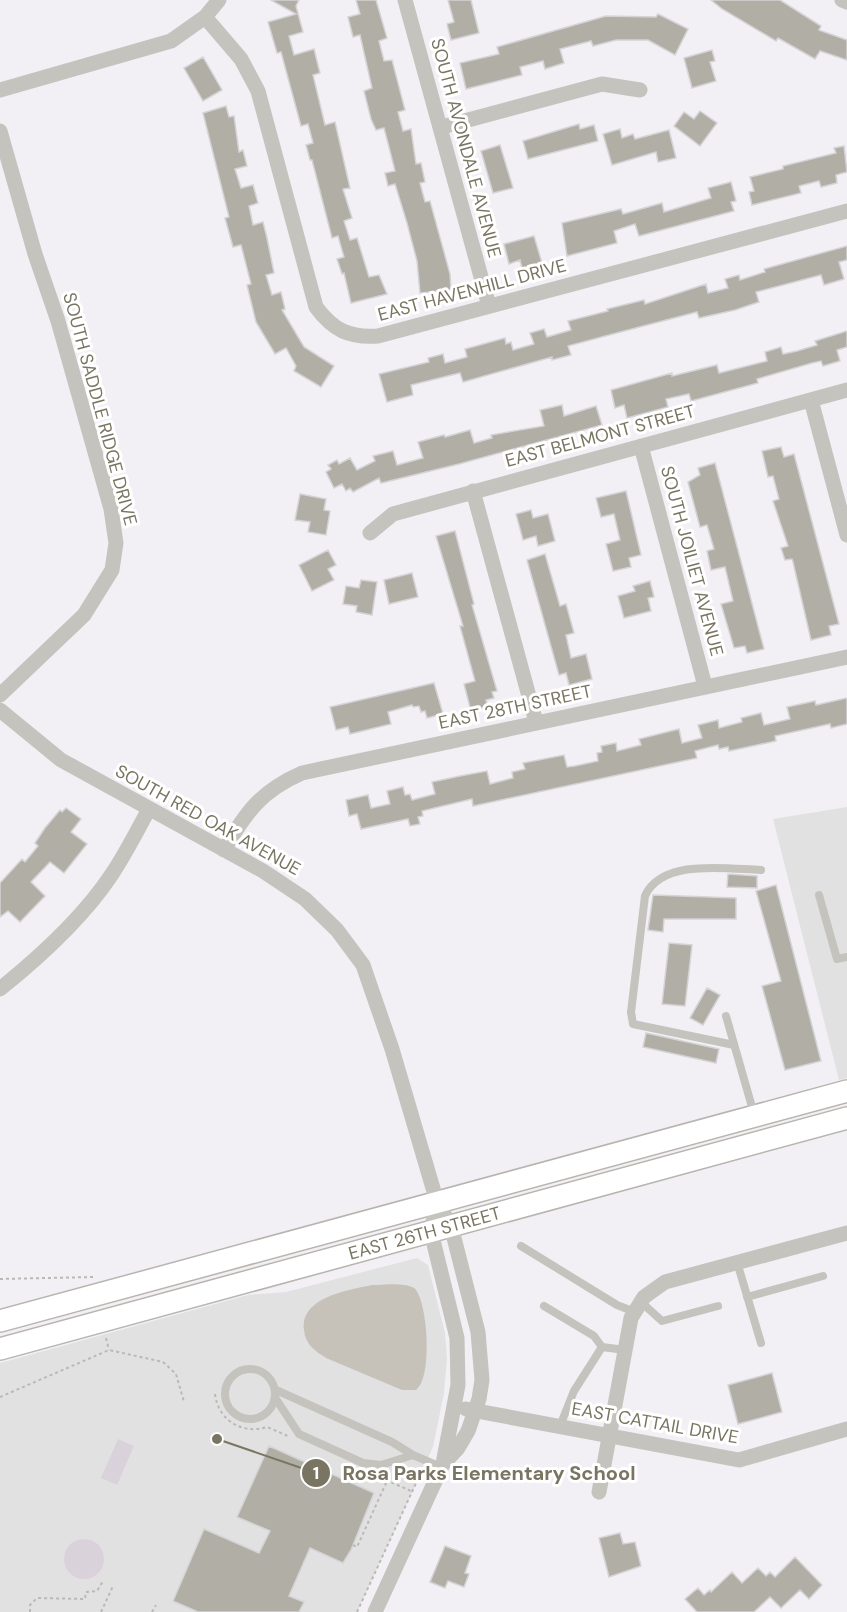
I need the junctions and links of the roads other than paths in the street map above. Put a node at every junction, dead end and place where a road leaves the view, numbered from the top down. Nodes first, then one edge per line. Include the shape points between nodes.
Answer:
1 (219, 0) edge
2 (405, 0) edge
3 (842, 0) edge
4 (847, 2) edge
5 (206, 17) junction
6 (0, 90) edge
7 (640, 90) dead end
8 (442, 128) junction
9 (0, 132) edge
10 (847, 211) edge
11 (489, 306) junction
12 (847, 390) edge
13 (811, 400) junction
14 (641, 446) junction
15 (473, 491) junction
16 (370, 533) dead end
17 (847, 535) edge
18 (847, 657) edge
19 (705, 686) junction
20 (0, 695) edge
21 (0, 710) edge
22 (536, 722) junction
23 (149, 809) junction
24 (224, 850) junction
25 (761, 870) dead end
26 (819, 895) dead end
27 (847, 957) edge
28 (0, 989) edge
29 (726, 1016) dead end
30 (734, 1046) junction
31 (847, 1090) edge
32 (754, 1116) junction
33 (847, 1118) edge
34 (436, 1202) junction
35 (441, 1229) junction
36 (847, 1233) edge
37 (521, 1246) dead end
38 (737, 1263) junction
39 (823, 1276) dead end
40 (747, 1297) junction
41 (544, 1306) dead end
42 (718, 1306) dead end
43 (638, 1307) junction
44 (0, 1321) edge
45 (761, 1343) dead end
46 (602, 1347) junction
47 (0, 1349) edge
48 (625, 1350) junction
49 (276, 1395) junction
50 (455, 1407) junction
51 (475, 1412) junction
52 (560, 1426) junction
53 (847, 1430) edge
54 (608, 1436) junction
55 (413, 1455) junction
56 (442, 1466) junction
57 (599, 1492) dead end
58 (375, 1612) edge

1 - 5 street
2 - 8 street, SOUTH AVONDALE AVENUE
3 - 4 street
5 - 6 street via 171,40
5 - 11 street, EAST HAVENHILL DRIVE via 241,59 258,91 310,289 326,320 348,335 372,336
7 - 8 street via 602,84
8 - 11 street, SOUTH AVONDALE AVENUE
9 - 20 street, SOUTH SADDLE RIDGE DRIVE via 58,321 111,509 116,543 112,570 84,615
10 - 11 street, EAST HAVENHILL DRIVE
12 - 13 street, EAST BELMONT STREET
13 - 14 street, EAST BELMONT STREET
13 - 17 street
14 - 15 street, EAST BELMONT STREET
14 - 19 street, SOUTH JOILIET AVENUE
15 - 16 street, EAST BELMONT STREET via 393,514
15 - 22 street
18 - 19 street, EAST 28TH STREET
19 - 22 street, EAST 28TH STREET
21 - 23 street, SOUTH RED OAK AVENUE via 61,760
22 - 24 street, EAST 28TH STREET via 302,773 281,782 256,802
23 - 24 street, SOUTH RED OAK AVENUE
23 - 28 street via 95,895 38,959
24 - 34 street, SOUTH RED OAK AVENUE via 305,898 337,930 363,965
25 - 30 lane via 674,871 656,880 645,896 631,1012 633,1024
26 - 27 lane via 837,959
29 - 30 lane
30 - 32 lane
31 - 32 main road, EAST 26TH STREET
32 - 34 main road, EAST 26TH STREET
33 - 35 main road, EAST 26TH STREET
34 - 35 street
34 - 44 main road, EAST 26TH STREET
35 - 47 main road, EAST 26TH STREET
35 - 50 street via 457,1338
35 - 51 street via 478,1332 482,1380
36 - 38 street
37 - 43 lane via 617,1305
38 - 40 lane
38 - 43 street via 666,1282
39 - 40 lane
40 - 45 lane
41 - 46 lane via 594,1336
42 - 43 lane via 662,1321
43 - 48 street
46 - 48 lane
46 - 52 lane via 574,1392
48 - 54 street
49 - 49 lane via 268,1376 252,1369 230,1379 224,1394 230,1410 252,1420 267,1413
49 - 55 lane
49 - 55 lane via 299,1434 363,1463 381,1465
50 - 51 street, EAST CATTAIL DRIVE
50 - 56 street
51 - 52 street, EAST CATTAIL DRIVE
51 - 56 street via 458,1449
52 - 54 street, EAST CATTAIL DRIVE
53 - 54 street, EAST CATTAIL DRIVE via 739,1460
54 - 57 street
55 - 56 lane
56 - 58 street

